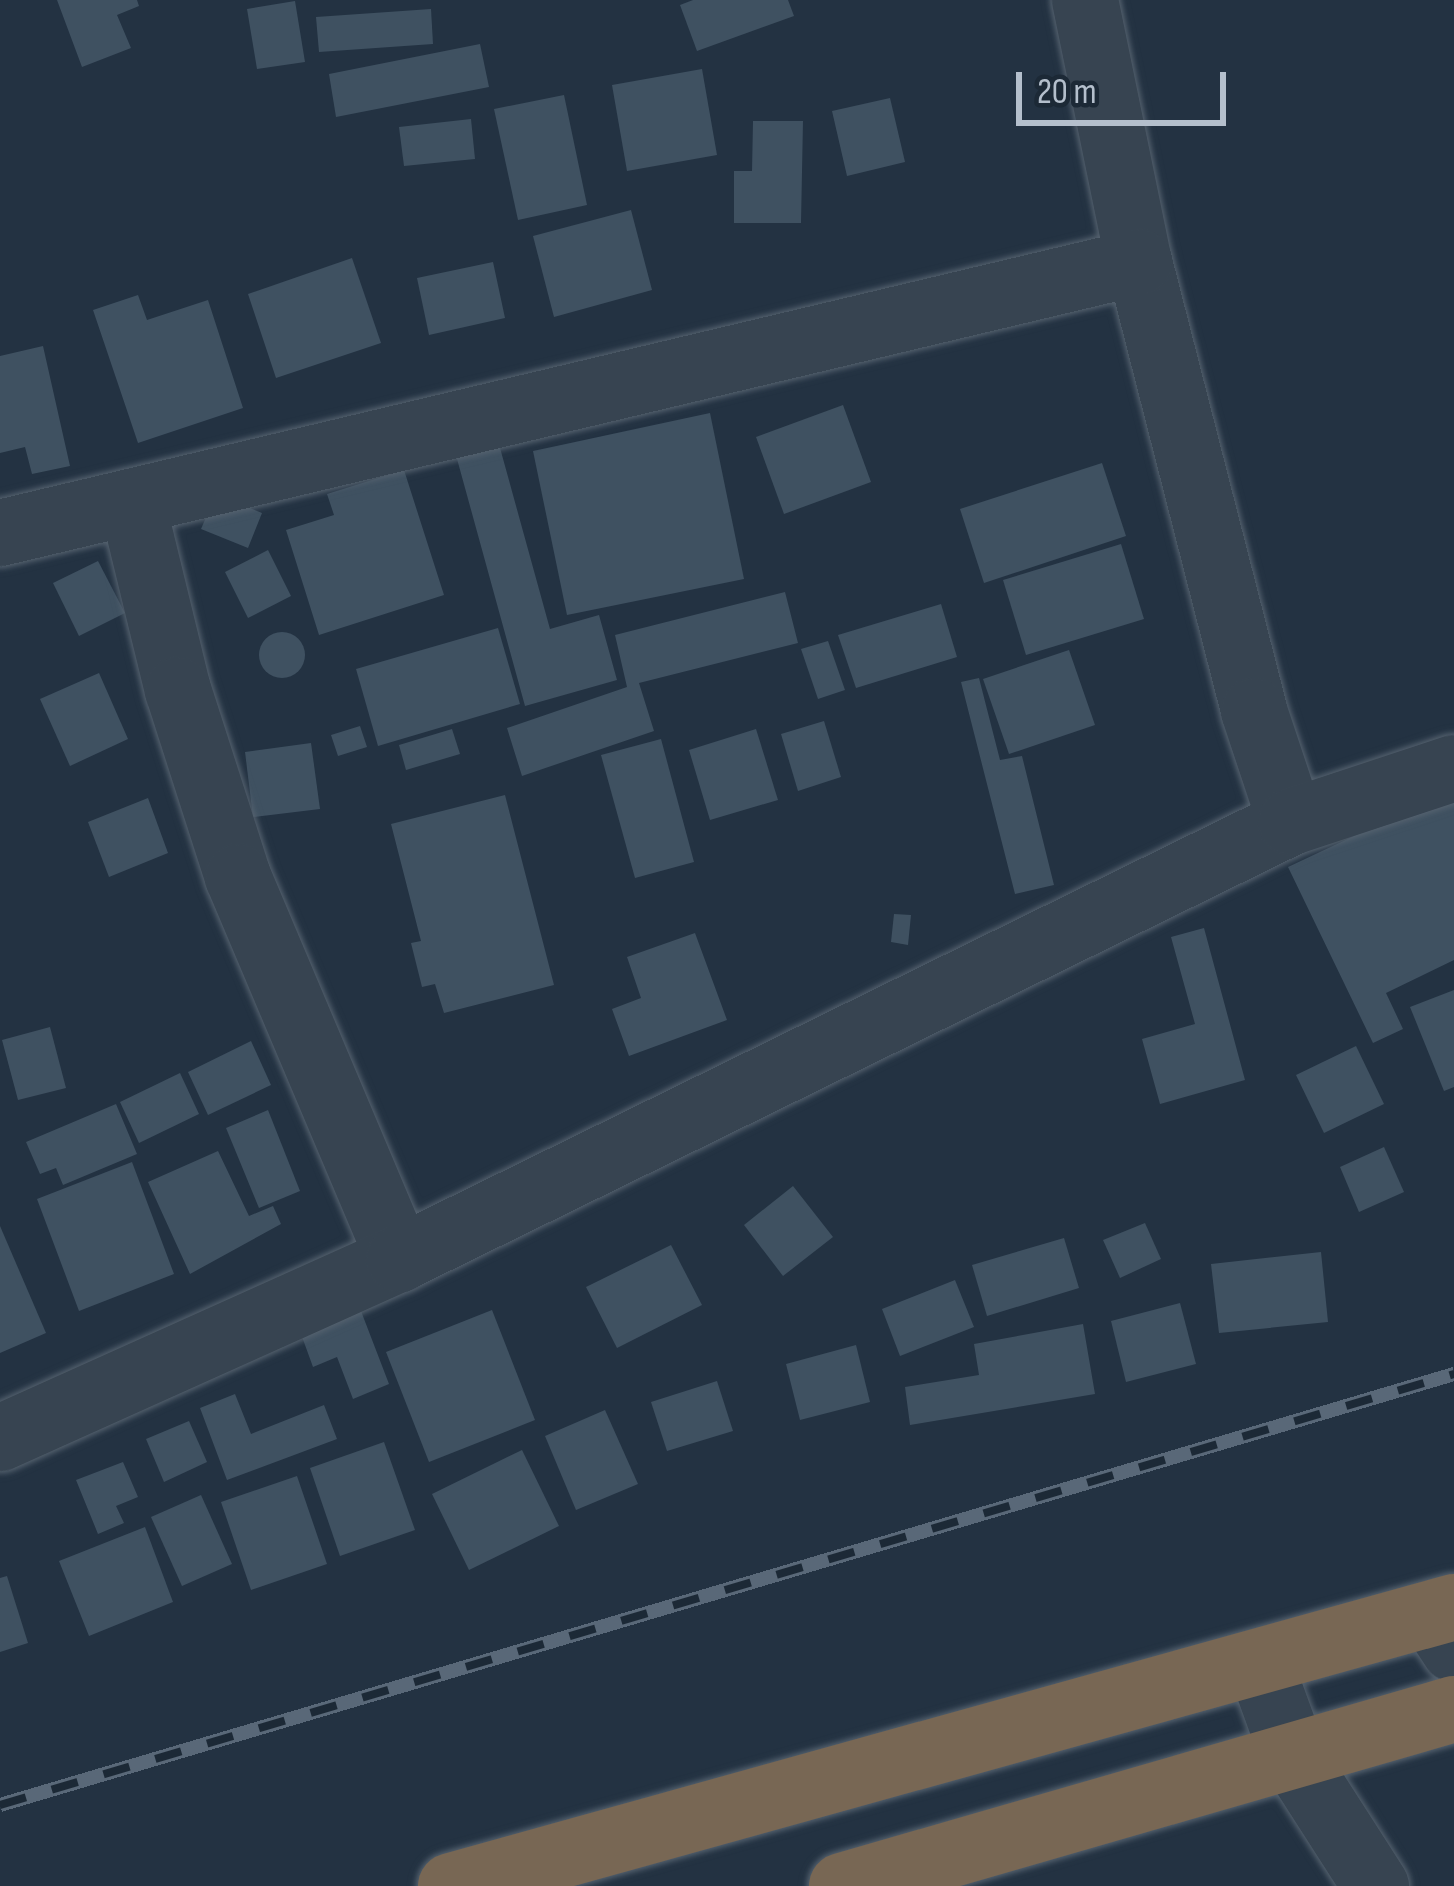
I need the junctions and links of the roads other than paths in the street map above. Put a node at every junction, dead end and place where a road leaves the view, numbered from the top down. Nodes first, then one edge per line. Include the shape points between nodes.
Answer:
1 (1085, 0) edge
2 (1139, 262) junction
3 (132, 502) junction
4 (0, 533) edge
5 (1454, 768) edge
6 (1292, 822) junction
7 (399, 1259) junction
8 (0, 1438) edge
9 (1446, 1623) edge
10 (1260, 1664) junction
11 (1454, 1709) edge
12 (1295, 1760) junction
13 (451, 1886) edge
14 (842, 1886) edge
15 (1376, 1886) edge

1 - 2 street
2 - 3 street
2 - 6 street via 1254,711
3 - 4 street
3 - 7 street via 178,690 238,877
5 - 6 street
6 - 7 street
7 - 8 street
9 - 10 highway
10 - 12 street
10 - 13 highway
11 - 12 highway
12 - 14 highway
12 - 15 street

